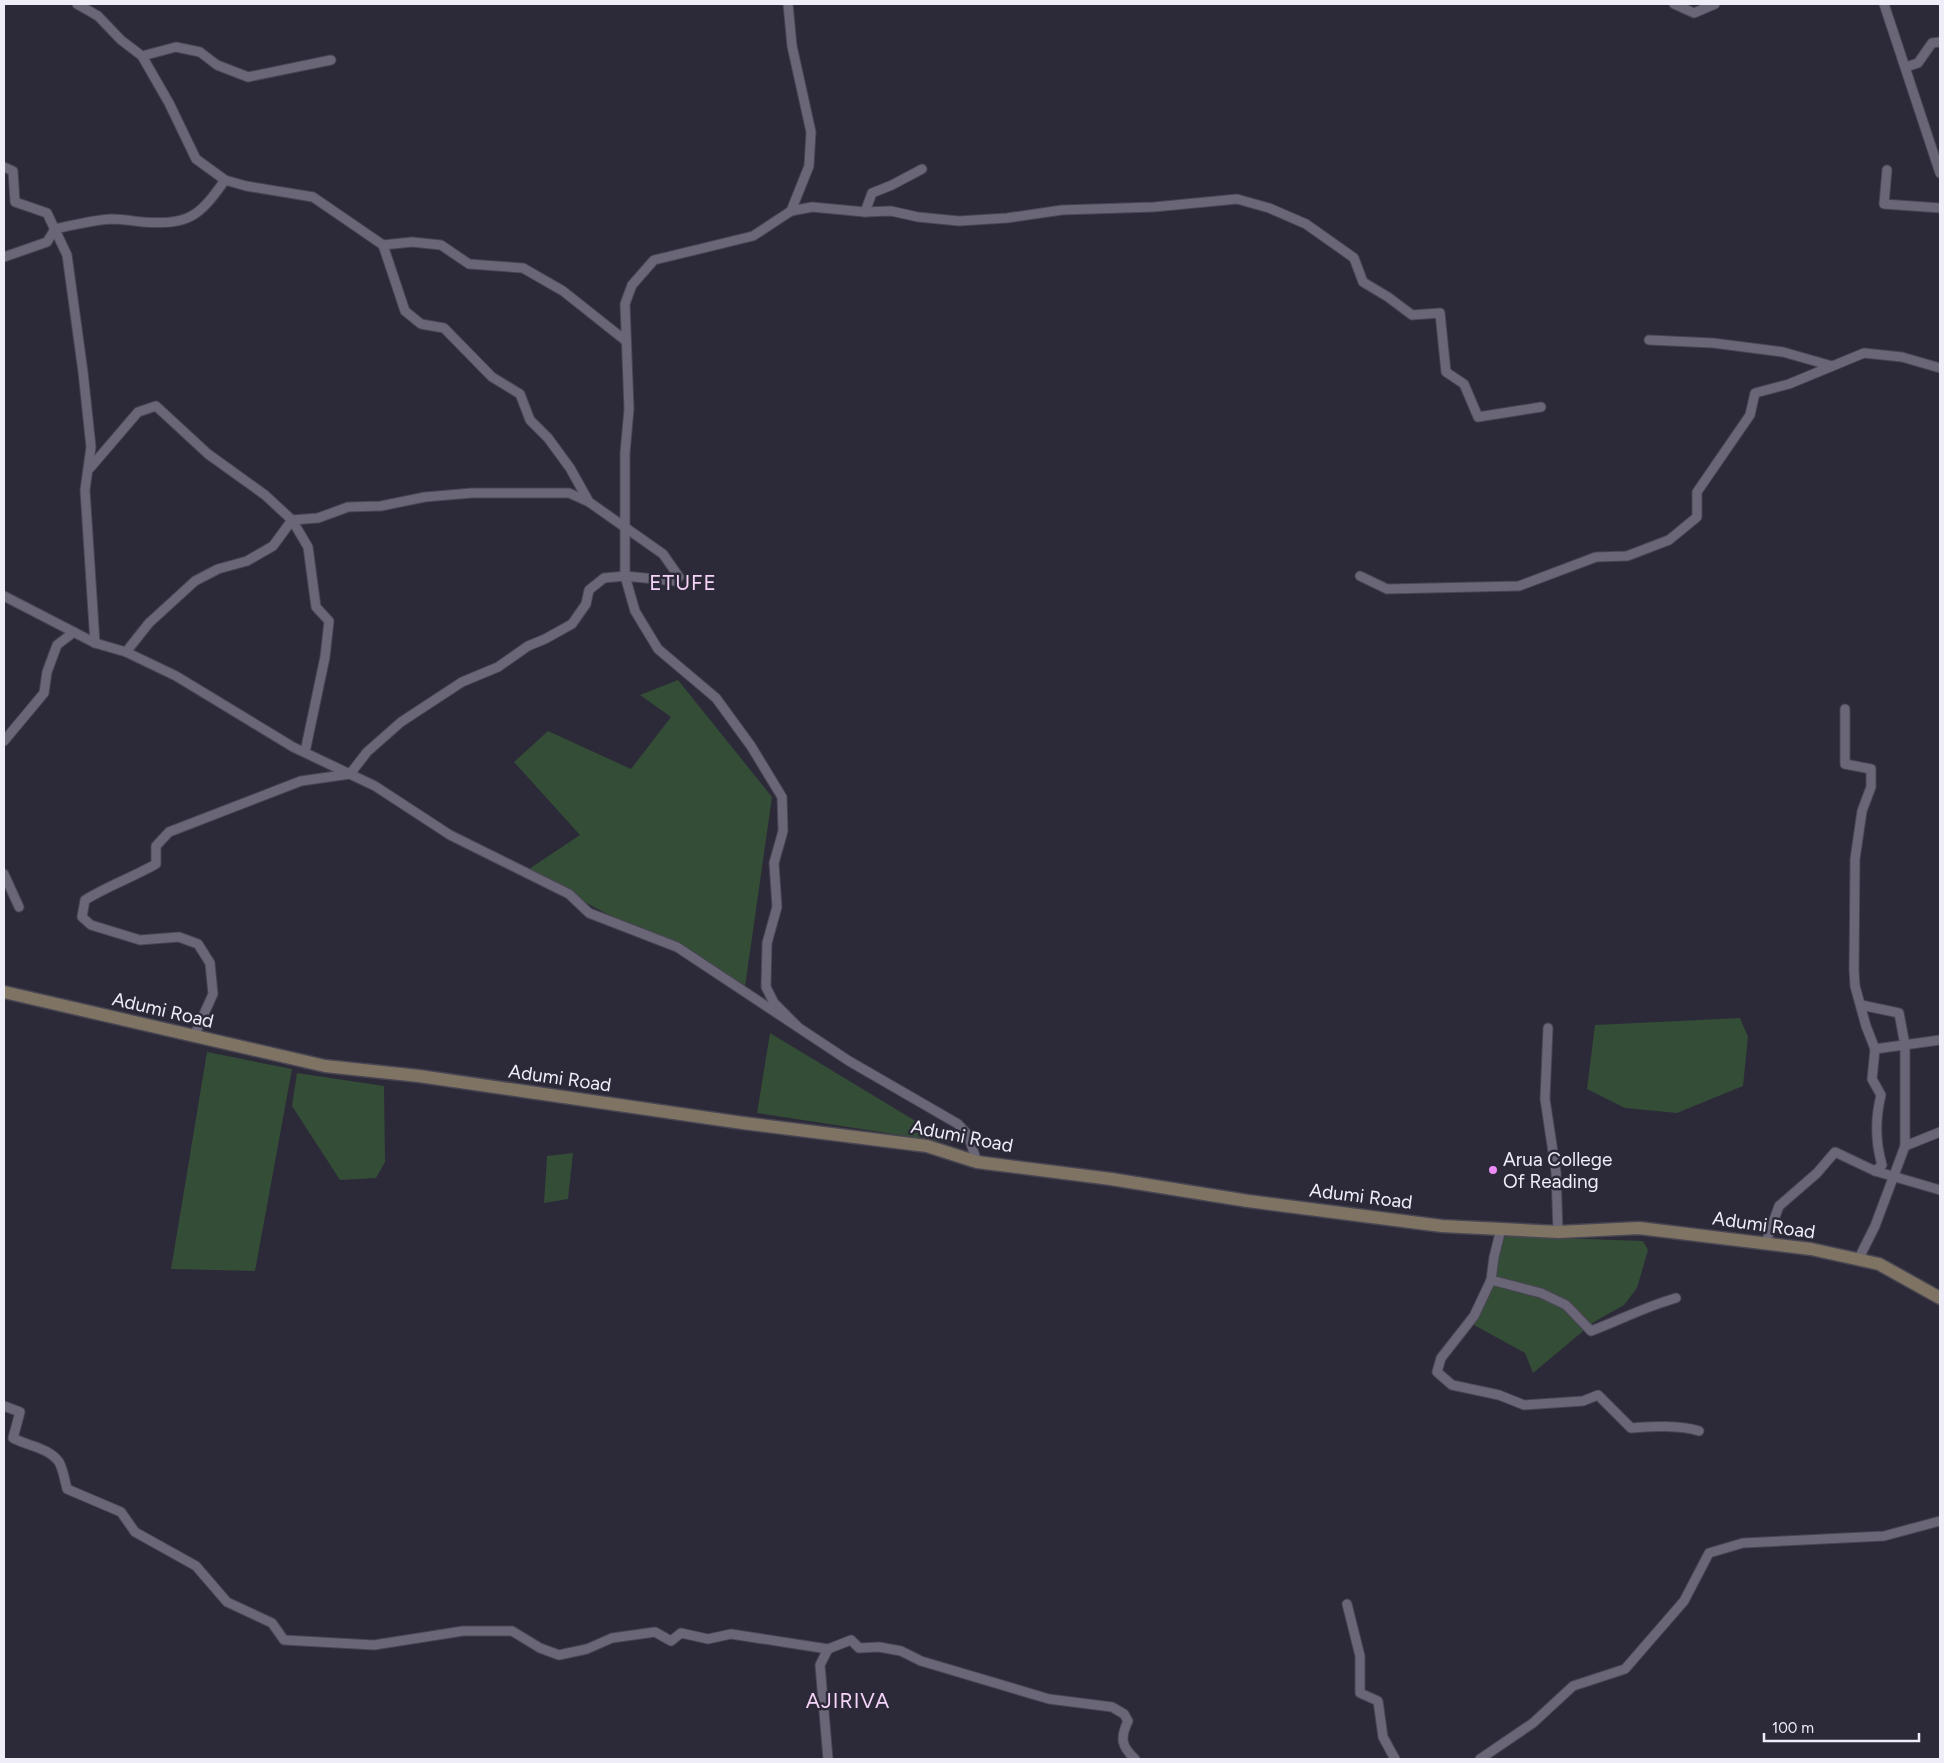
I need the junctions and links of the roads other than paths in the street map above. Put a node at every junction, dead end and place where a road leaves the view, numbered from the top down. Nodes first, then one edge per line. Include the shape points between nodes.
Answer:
1 (77, 4) edge
2 (788, 4) edge
3 (1674, 4) edge
4 (1714, 4) edge
5 (1884, 4) edge
6 (1940, 42) edge
7 (142, 56) junction
8 (331, 60) dead end
9 (1906, 68) junction
10 (4, 167) edge
11 (922, 169) dead end
12 (1887, 170) dead end
13 (1940, 173) edge
14 (225, 180) junction
15 (1940, 208) edge
16 (791, 210) junction
17 (865, 212) junction
18 (55, 229) junction
19 (383, 245) junction
20 (4, 257) edge
21 (1649, 340) dead end
22 (626, 341) junction
23 (1832, 366) junction
24 (1940, 368) edge
25 (1541, 407) dead end
26 (90, 468) junction
27 (589, 502) junction
28 (292, 520) junction
29 (624, 527) junction
30 (625, 576) junction
31 (1360, 576) dead end
32 (4, 596) edge
33 (74, 632) junction
34 (96, 643) junction
35 (126, 652) junction
36 (1845, 709) dead end
37 (4, 741) edge
38 (305, 752) junction
39 (350, 774) junction
40 (4, 874) edge
41 (19, 907) dead end
42 (4, 992) edge
43 (1861, 1005) junction
44 (796, 1026) junction
45 (1548, 1028) dead end
46 (194, 1036) junction
47 (1940, 1040) edge
48 (1905, 1045) junction
49 (1875, 1049) junction
50 (1940, 1132) edge
51 (1905, 1146) junction
52 (977, 1162) junction
53 (1875, 1171) junction
54 (1894, 1178) junction
55 (1940, 1190) edge
56 (1502, 1229) junction
57 (1558, 1232) junction
58 (1766, 1242) junction
59 (1858, 1260) junction
60 (1491, 1280) junction
61 (1676, 1298) dead end
62 (1940, 1298) edge
63 (4, 1406) edge
64 (1699, 1431) dead end
65 (1940, 1522) edge
66 (1347, 1604) dead end
67 (828, 1649) junction
68 (828, 1759) edge
69 (1135, 1759) edge
70 (1395, 1759) edge
71 (1480, 1759) edge

1 - 7 street via 98,16
2 - 16 street via 792,46 811,132 809,166
3 - 4 street via 1694,13
5 - 9 street
6 - 9 street via 1932,43 1918,63
7 - 8 street via 176,47 200,52 217,66 248,77
7 - 14 street via 196,159
9 - 13 street
10 - 18 street via 13,171 14,202 47,213
11 - 17 street via 872,192
12 - 15 street via 1884,204
14 - 18 street via 209,203 190,218 169,223 113,219
14 - 19 street via 312,197
16 - 17 street via 812,207
16 - 22 street via 754,236 654,260 632,284 625,304
17 - 25 street via 890,211 918,218 960,221 1062,210 1154,207 1238,199 1306,224 1354,258 1364,282 1412,315 1440,312 1446,372 1464,384 1478,417
18 - 20 street via 47,242
18 - 26 street via 67,254 77,317 91,447
19 - 22 street via 412,242 441,245 469,264 523,268 563,291
19 - 27 street via 405,311 421,324 444,328 492,376 520,394 530,420 570,468
21 - 23 street via 1713,343 1783,352
22 - 29 street via 628,408
23 - 24 street via 1864,353 1902,356
23 - 31 street via 1789,384 1755,393 1750,415 1697,492 1697,517 1669,540 1627,556 1596,558 1519,586 1387,589
26 - 28 street via 138,412 156,406 208,454 265,495
26 - 34 street via 85,490
27 - 28 street via 569,492 472,493 381,506 348,507 318,518
27 - 29 street
28 - 35 street via 273,546 247,561 195,580 149,623
28 - 38 street via 308,547 316,607 329,621 325,657
29 - 30 street
29 - 30 street via 663,554 679,577 668,581
30 - 39 street via 604,578 589,590 586,604 572,624 528,646 498,668 462,682 401,722 367,752
30 - 44 street via 635,611 658,649 716,698 782,797 783,831 774,863 777,907 767,943 766,987 774,1003
32 - 33 street
33 - 34 street
33 - 37 street via 57,645 44,693
34 - 35 street
35 - 38 street via 176,676
36 - 43 street via 1845,764 1871,769 1871,787 1862,811 1855,859 1854,970
38 - 39 street
39 - 44 street via 375,786 450,835 569,894 590,913 677,947
39 - 46 street via 301,782 169,832 156,846 156,864 85,900 82,917 91,925 140,940 180,937 198,944 210,963 213,994
40 - 41 street
42 - 46 main road, Adumi Road
43 - 48 street via 1899,1013
43 - 49 street
44 - 52 street via 849,1061 958,1124 968,1135
45 - 57 street via 1545,1099 1556,1172
46 - 52 main road, Adumi Road via 325,1066 927,1146
47 - 48 street
48 - 49 street
48 - 51 street
49 - 53 street via 1872,1079 1881,1095 1876,1113 1876,1145 1882,1165
50 - 51 street
51 - 54 street
52 - 56 main road, Adumi Road via 1442,1226
53 - 54 street
53 - 58 street via 1835,1152 1817,1173 1779,1206
54 - 55 street
54 - 59 street
56 - 57 main road, Adumi Road
56 - 60 street
57 - 58 main road, Adumi Road via 1639,1228
58 - 59 main road, Adumi Road
59 - 62 main road, Adumi Road via 1879,1264
60 - 61 street via 1540,1293 1566,1305 1592,1331 1637,1310
60 - 64 street via 1474,1316 1441,1358 1437,1372 1452,1385 1499,1395 1524,1405 1583,1401 1598,1396 1631,1428 1649,1426
63 - 67 street via 20,1412 13,1438 38,1447 59,1462 68,1489 121,1512 135,1532 196,1566 227,1602 272,1623 284,1640 374,1644 463,1631 512,1631 559,1655 587,1649 612,1638 656,1632 672,1642 681,1634 708,1639 732,1634
65 - 71 street via 1884,1536 1744,1544 1709,1553 1684,1601 1625,1669 1573,1686 1533,1723
66 - 70 street via 1360,1656 1360,1693 1378,1701 1383,1737
67 - 68 street via 820,1664
67 - 69 street via 851,1640 859,1648 901,1651 921,1662 1050,1699 1112,1707 1124,1714 1128,1721 1122,1742

